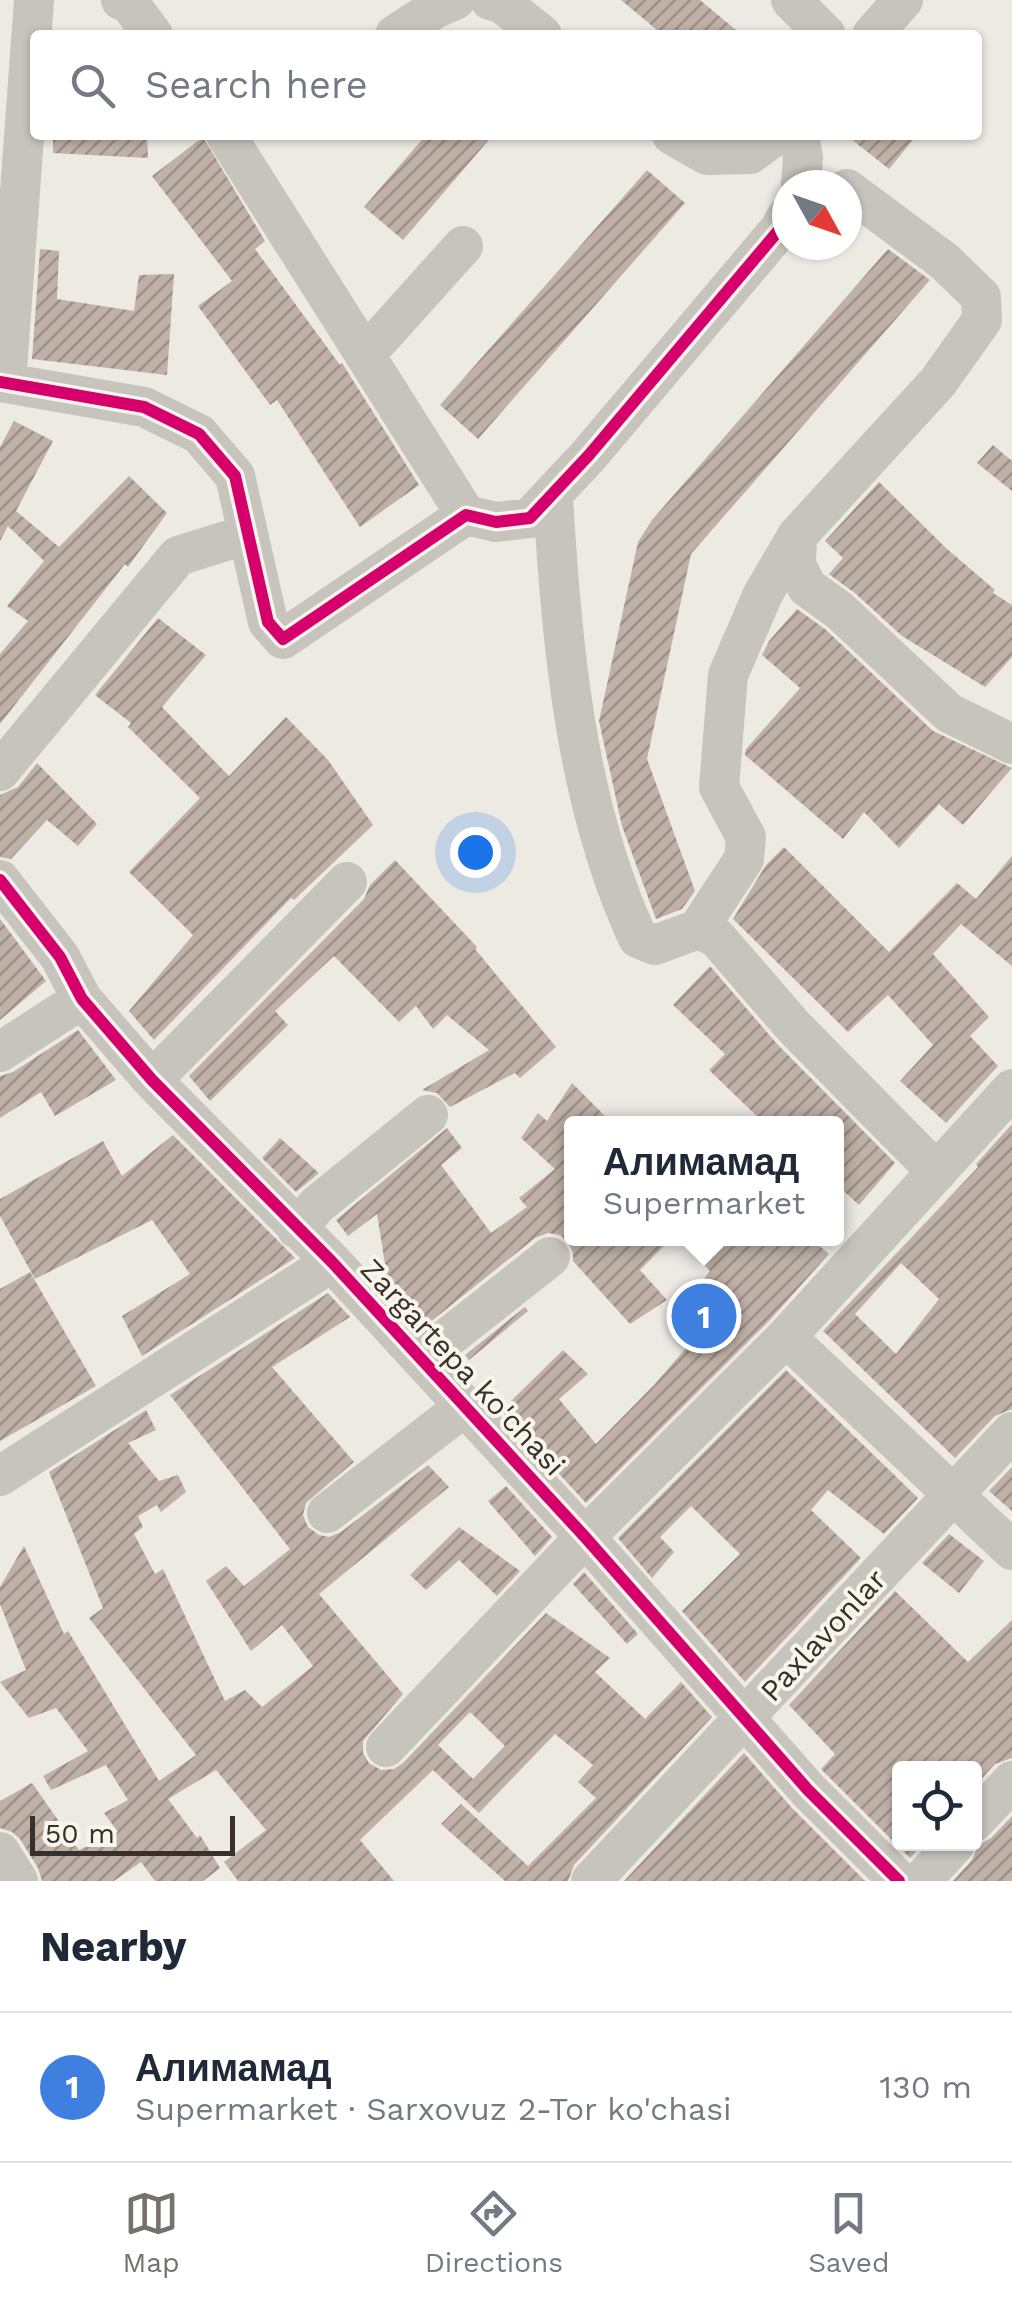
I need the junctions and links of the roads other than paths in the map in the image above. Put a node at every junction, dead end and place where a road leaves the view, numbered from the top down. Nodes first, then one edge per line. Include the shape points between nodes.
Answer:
1 (34, 0) edge
2 (120, 0) edge
3 (455, 0) edge
4 (490, 0) edge
5 (791, 0) edge
6 (903, 0) edge
7 (32, 30) edge
8 (149, 30) edge
9 (403, 30) edge
10 (536, 30) edge
11 (821, 30) edge
12 (876, 30) edge
13 (30, 49) edge
14 (235, 140) edge
15 (681, 140) edge
16 (795, 153) edge
17 (819, 170) edge
18 (862, 201) edge
19 (772, 236) edge
20 (462, 246) dead end
21 (365, 355) junction
22 (3, 383) edge
23 (552, 497) junction
24 (466, 515) junction
25 (248, 534) junction
26 (796, 536) junction
27 (1012, 744) edge
28 (0, 770) edge
29 (0, 880) edge
30 (348, 882) dead end
31 (698, 929) junction
32 (82, 999) junction
33 (0, 1052) edge
34 (152, 1080) junction
35 (1012, 1089) edge
36 (428, 1116) dead end
37 (937, 1172) junction
38 (297, 1229) junction
39 (550, 1257) dead end
40 (332, 1262) junction
41 (786, 1337) junction
42 (421, 1358) junction
43 (464, 1407) junction
44 (1012, 1432) edge
45 (0, 1476) edge
46 (955, 1493) junction
47 (327, 1513) dead end
48 (585, 1537) junction
49 (1012, 1550) edge
50 (746, 1718) junction
51 (386, 1747) dead end
52 (1012, 1781) edge
53 (982, 1813) edge
54 (949, 1851) edge
55 (0, 1852) edge
56 (18, 1881) edge
57 (591, 1881) edge
58 (899, 1881) edge
59 (921, 1881) edge

1 - 7 street
2 - 8 street via 127,0
3 - 9 street
4 - 10 street
5 - 11 street
6 - 12 street
13 - 22 street
14 - 21 street
15 - 16 street via 708,154
16 - 17 street
18 - 26 street via 980,297 982,320 938,382
19 - 23 street
20 - 21 street
21 - 24 street
22 - 25 street via 144,407 199,434 236,476
23 - 24 street via 530,518 496,522
23 - 31 street via 571,693 589,793 626,913 638,938 655,945
24 - 25 street via 283,639 268,622
25 - 28 street via 178,556
26 - 27 street via 796,565 807,587 949,713
26 - 31 street via 728,675 718,786 746,837 744,860
29 - 32 street, Zargartepa ko'chasi via 60,957
30 - 34 street
31 - 37 street via 716,937 794,1028
32 - 33 street
32 - 34 street, Zargartepa ko'chasi
34 - 38 street, Zargartepa ko'chasi
35 - 37 street
36 - 38 street via 317,1205
37 - 41 street
38 - 40 street, Zargartepa ko'chasi
39 - 42 street
40 - 42 street, Zargartepa ko'chasi
40 - 45 street
41 - 46 street
41 - 48 street
42 - 43 street, Zargartepa ko'chasi
43 - 47 street
43 - 48 street, Zargartepa ko'chasi
44 - 46 street, Paxlavonlar
46 - 49 street
46 - 50 street, Paxlavonlar
48 - 50 street, Zargartepa ko'chasi
48 - 51 street
50 - 57 street, Paxlavonlar
50 - 58 street, Zargartepa ko'chasi
52 - 53 street
54 - 59 street
55 - 56 street

